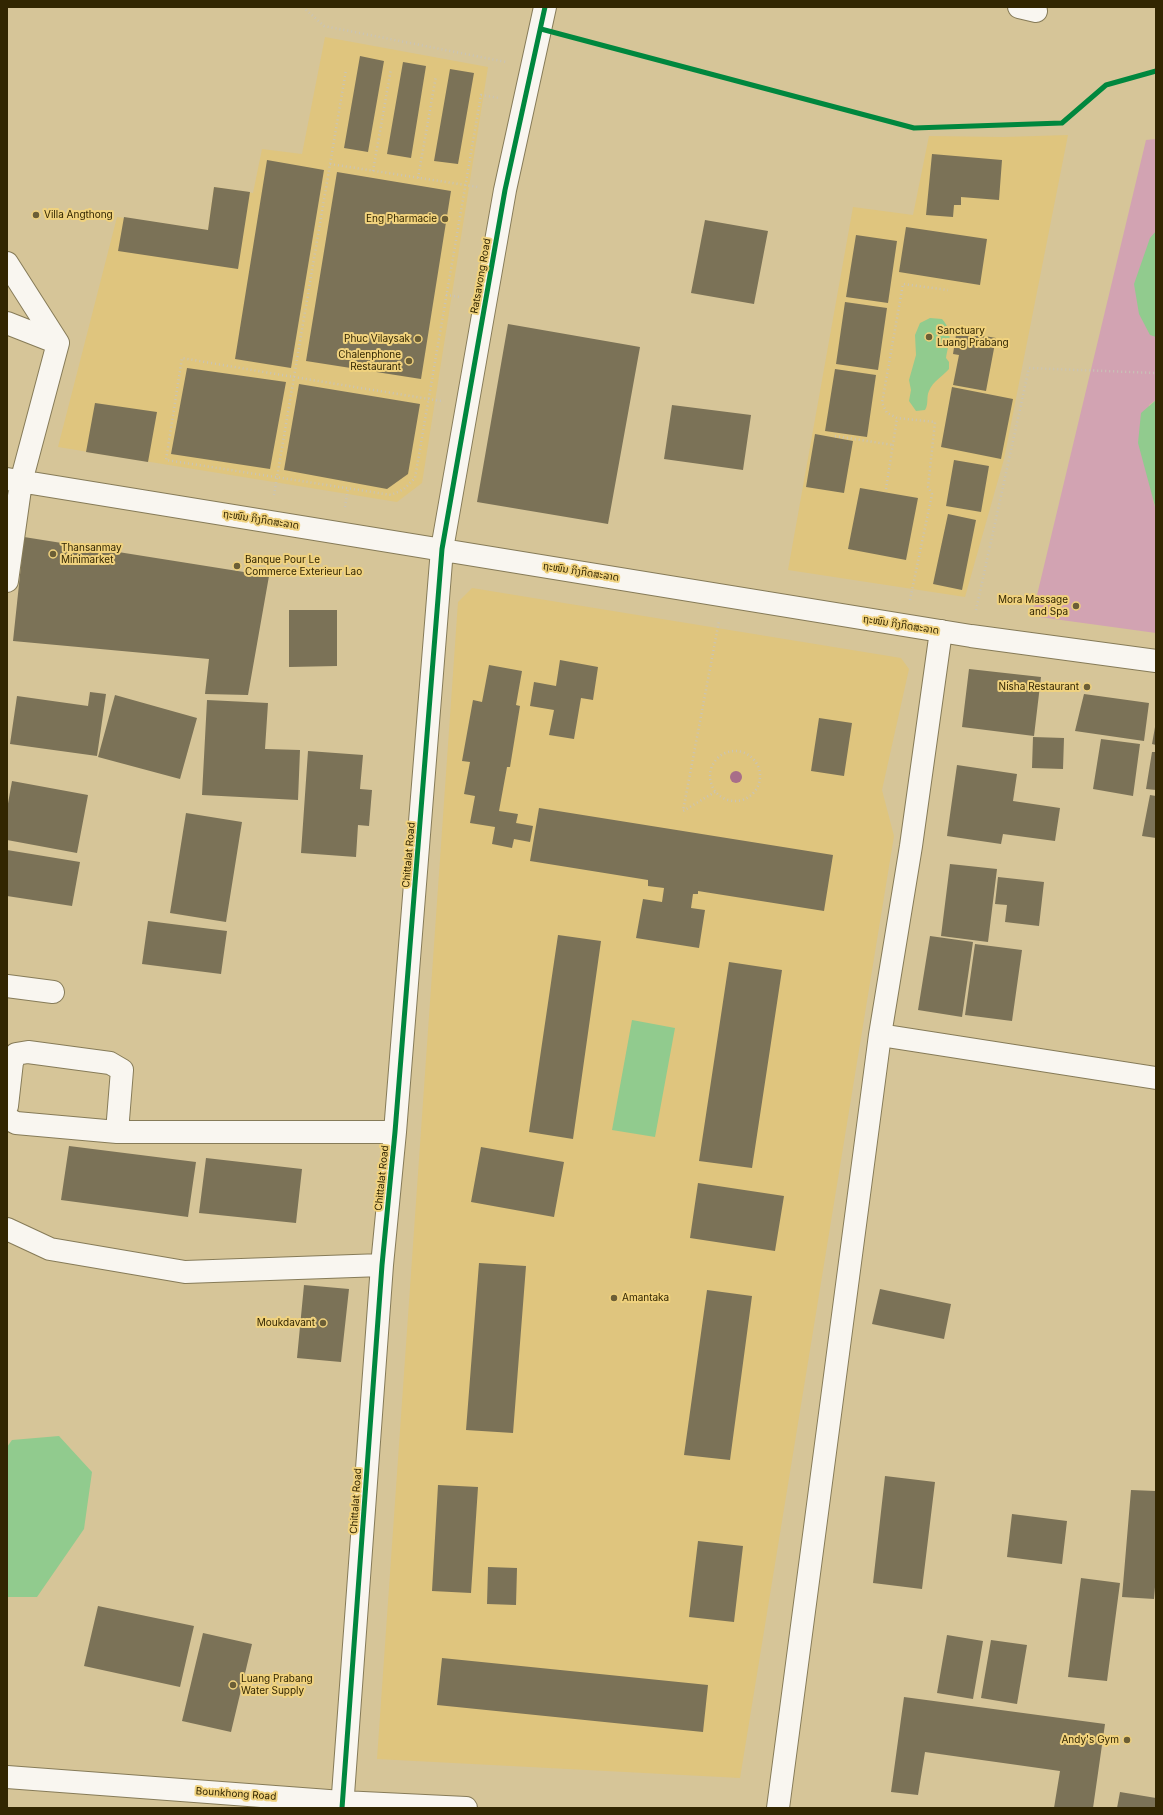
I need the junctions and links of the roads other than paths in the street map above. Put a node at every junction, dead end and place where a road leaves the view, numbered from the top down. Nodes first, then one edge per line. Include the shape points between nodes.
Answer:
1 (545, 7) edge
2 (7, 263) edge
3 (7, 323) edge
4 (58, 343) junction
5 (14, 480) edge
6 (442, 549) junction
7 (7, 582) edge
8 (940, 631) junction
9 (1156, 661) edge
10 (7, 986) edge
11 (53, 992) dead end
12 (880, 1035) junction
13 (1156, 1078) edge
14 (7, 1106) edge
15 (7, 1118) edge
16 (117, 1132) junction
17 (395, 1132) junction
18 (7, 1229) edge
19 (382, 1265) junction
20 (7, 1777) edge
21 (342, 1805) edge
22 (466, 1808) edge
23 (778, 1808) edge

1 - 6 street, Ratsavong Road via 505,190
2 - 4 street
3 - 4 street
4 - 5 street
5 - 6 street, ຖະໜົນ ກິງກິດສະລາດ
5 - 7 street
6 - 8 street, ຖະໜົນ ກິງກິດສະລາດ
6 - 17 street, Chittalat Road
8 - 9 street, ຖະໜົນ ກິງກິດສະລາດ
8 - 12 street via 911,846
10 - 11 street
12 - 13 street
12 - 23 street
14 - 16 street via 12,1062 16,1054 28,1052 110,1063 122,1070
15 - 16 street via 16,1124
16 - 17 street
17 - 19 street, Chittalat Road
18 - 19 street via 50,1249 185,1272
19 - 21 street, Chittalat Road
20 - 21 street, Bounkhong Road
21 - 22 street, Bounkhong Road

